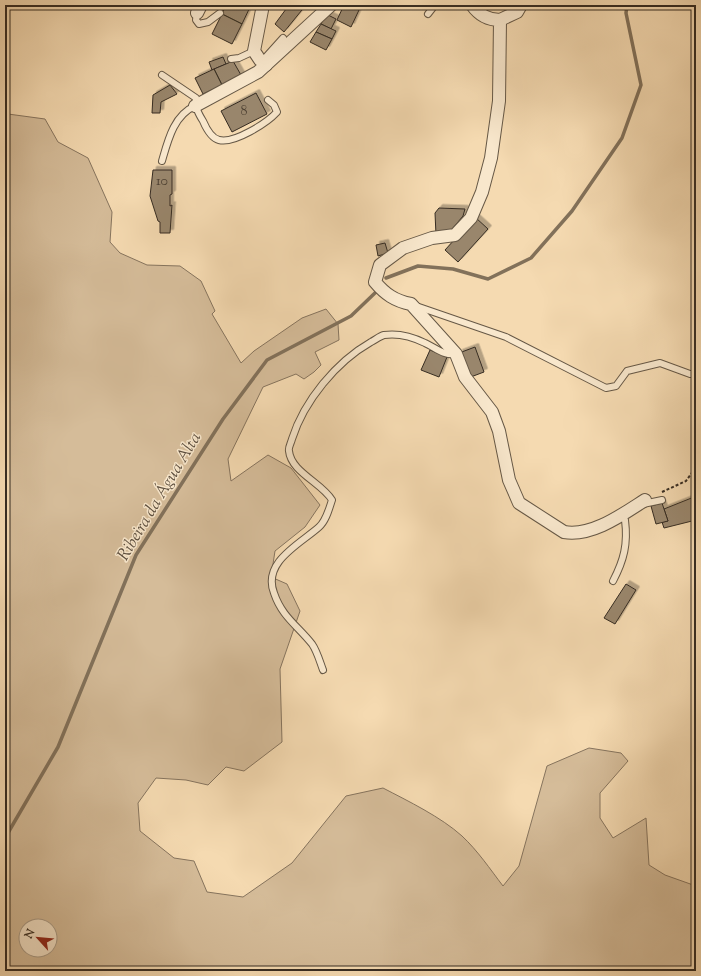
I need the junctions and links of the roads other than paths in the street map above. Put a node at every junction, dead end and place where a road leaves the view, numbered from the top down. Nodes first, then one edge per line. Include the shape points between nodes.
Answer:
1 (263, 5) edge
2 (331, 5) edge
3 (435, 5) edge
4 (472, 5) edge
5 (521, 5) edge
6 (199, 9) edge
7 (220, 13) dead end
8 (428, 14) dead end
9 (500, 20) junction
10 (283, 38) dead end
11 (231, 59) dead end
12 (260, 59) junction
13 (162, 75) dead end
14 (268, 100) dead end
15 (196, 106) junction
16 (162, 162) dead end
17 (411, 304) junction
18 (456, 354) junction
19 (696, 374) edge
20 (662, 500) dead end
21 (641, 502) joint
22 (619, 515) junction
23 (613, 581) dead end
24 (323, 670) dead end

1 - 12 street
2 - 12 street
3 - 8 lane
4 - 9 street via 484,16
5 - 9 street via 517,12
6 - 7 lane via 196,20 199,24 208,22
9 - 17 street via 499,101 482,192 471,218 455,235 432,238 403,248 380,265 375,282 384,293
10 - 12 lane via 267,56
11 - 12 lane
12 - 15 street via 258,72
13 - 15 lane via 196,98
14 - 15 lane via 277,112 269,120 230,139 219,140 209,132
15 - 16 lane via 187,110 176,123 168,138
17 - 18 street
17 - 19 lane via 506,337 606,388 616,386 628,371 660,363
18 - 22 street via 465,377 492,412 499,431 509,480 519,503 564,532 572,533 591,529
18 - 24 lane via 448,355 424,342 402,335 383,335 356,350 333,373 313,399 296,428 288,450 294,463 328,492 332,500 320,527 298,542 280,559 272,577 273,592 283,614 313,645
20 - 21 lane
21 - 22 street
22 - 23 lane via 625,520 626,548 622,565

